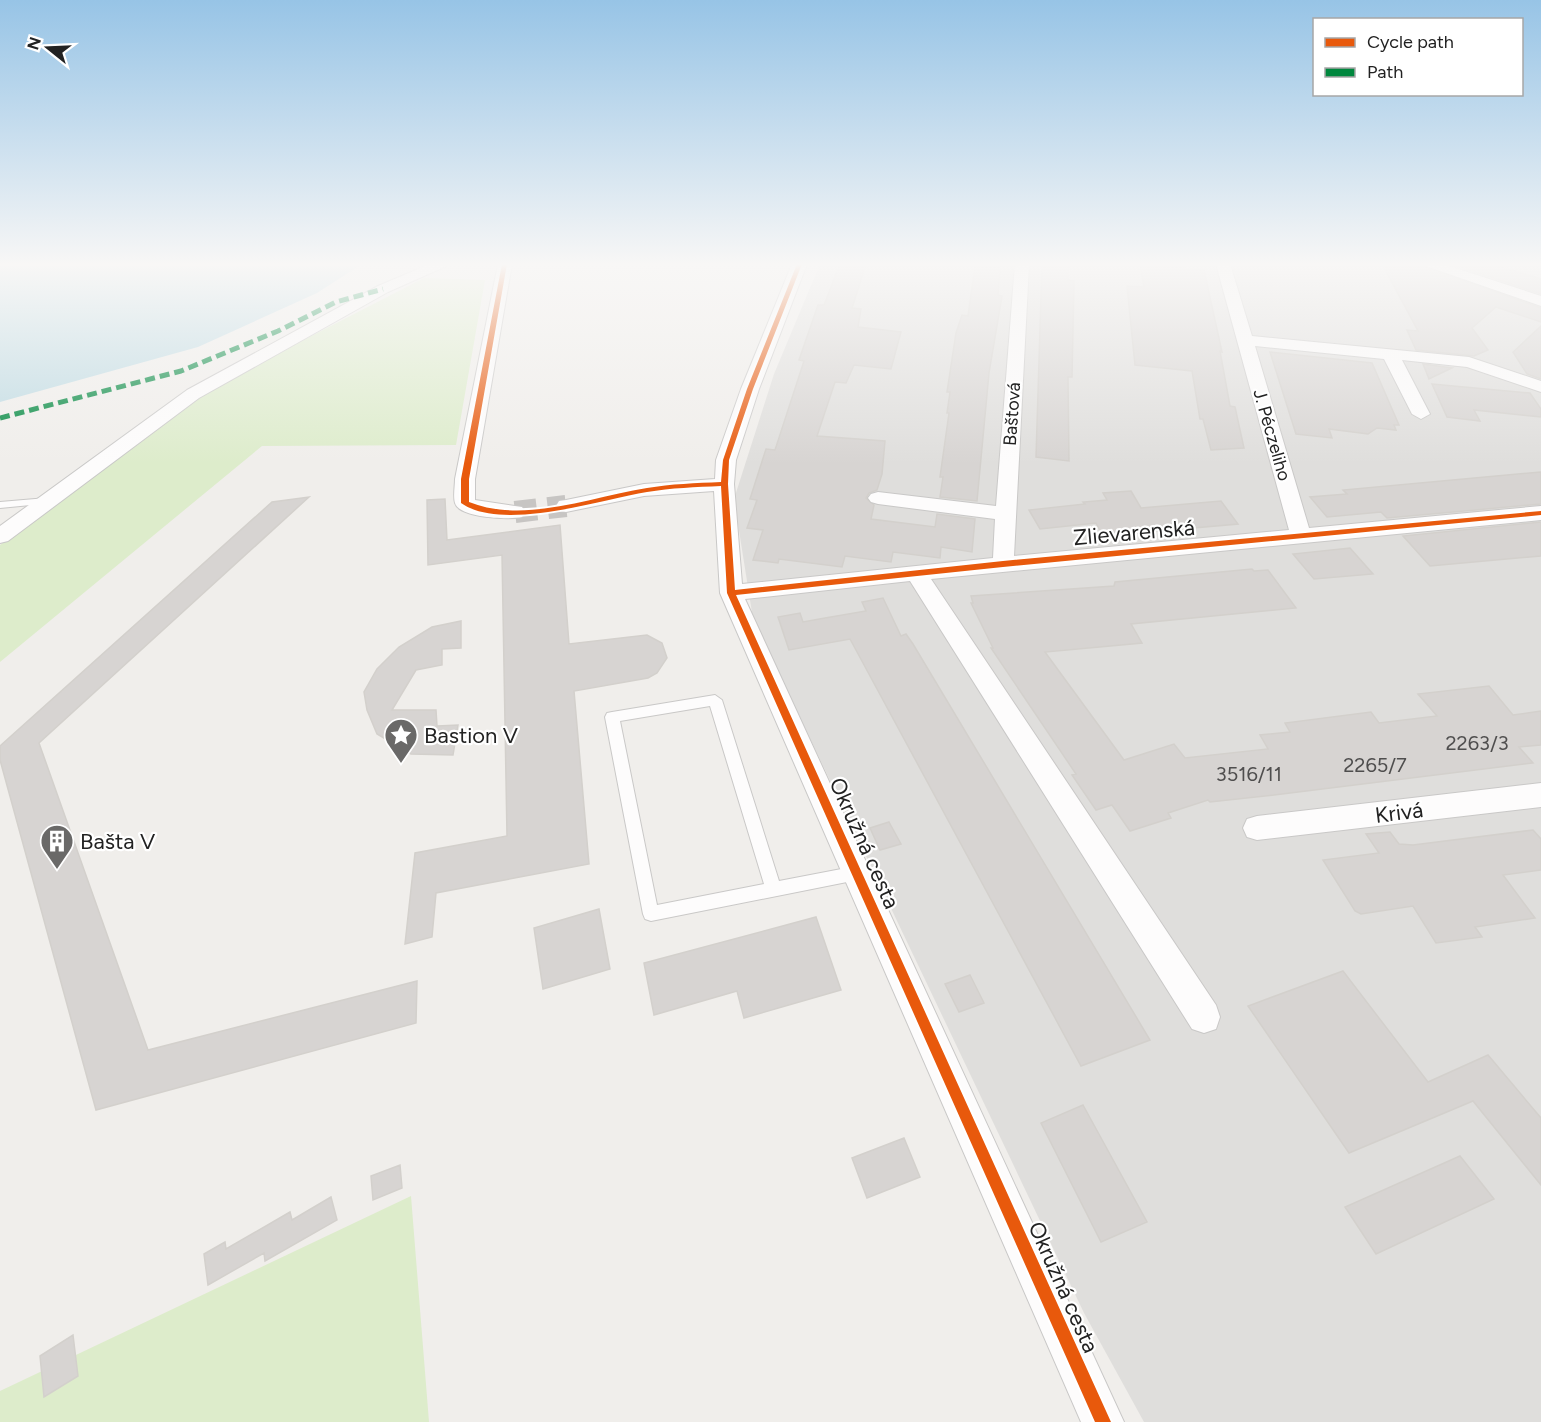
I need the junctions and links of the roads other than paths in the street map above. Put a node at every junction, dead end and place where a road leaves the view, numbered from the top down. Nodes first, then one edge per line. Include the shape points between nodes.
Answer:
1 (307, 330) edge
2 (493, 330) edge
3 (774, 330) edge
4 (1018, 330) edge
5 (1242, 330) edge
6 (1245, 340) junction
7 (1389, 354) junction
8 (1541, 387) edge
9 (1422, 414) dead end
10 (724, 484) junction
11 (878, 498) dead end
12 (48, 501) junction
13 (0, 505) edge
14 (566, 506) tunnel mouth
15 (515, 512) tunnel mouth
16 (1541, 513) edge
17 (1006, 514) junction
18 (0, 536) edge
19 (1300, 536) junction
20 (1003, 564) junction
21 (916, 573) junction
22 (731, 593) junction
23 (1541, 795) edge
24 (1257, 828) dead end
25 (857, 873) junction
26 (773, 890) junction
27 (1204, 1017) dead end
28 (1103, 1422) edge

1 - 12 street via 193,394
2 - 15 street via 464,498 477,509
3 - 10 street, Okružná cesta via 731,443
4 - 17 street, Baštová
5 - 6 street, J. Péczeliho
6 - 7 street
6 - 19 street, J. Péczeliho
7 - 8 street via 1469,362
7 - 9 street
10 - 14 street via 644,490
10 - 22 street, Okružná cesta
11 - 17 street
12 - 13 lane
12 - 18 street
16 - 19 street, Zlievarenská
17 - 20 street, Baštová
19 - 20 street, Zlievarenská
20 - 21 street, Zlievarenská
21 - 22 street, Zlievarenská
21 - 27 street
22 - 25 street, Okružná cesta
23 - 24 street, Krivá
25 - 26 lane
25 - 28 street, Okružná cesta
26 - 26 lane via 651,914 612,717 715,700

